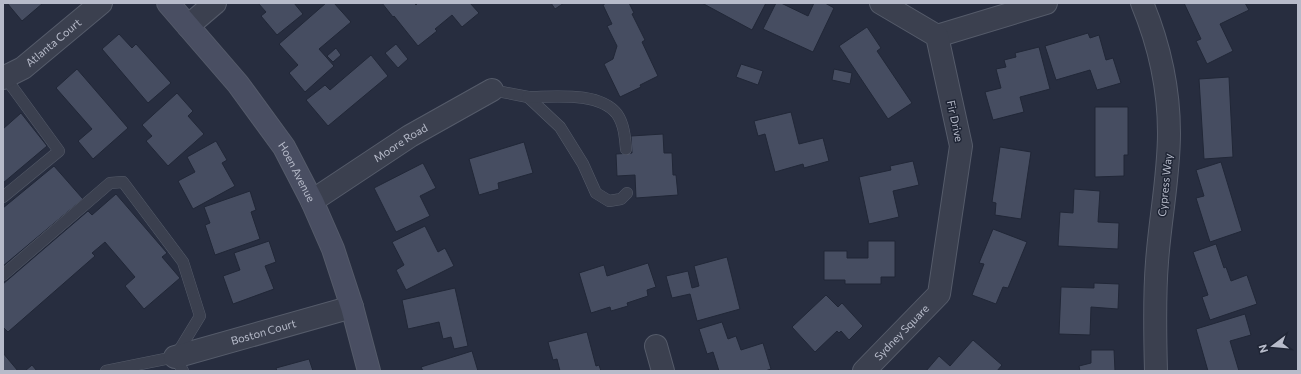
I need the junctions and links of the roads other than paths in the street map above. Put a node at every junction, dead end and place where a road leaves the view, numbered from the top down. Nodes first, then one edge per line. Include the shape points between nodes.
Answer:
1 (101, 3) edge
2 (168, 3) edge
3 (215, 3) edge
4 (881, 3) edge
5 (1046, 3) edge
6 (1142, 3) edge
7 (188, 26) junction
8 (937, 36) junction
9 (4, 78) edge
10 (492, 90) joint
11 (528, 96) junction
12 (626, 149) dead end
13 (627, 193) dead end
14 (3, 197) edge
15 (312, 201) junction
16 (3, 276) edge
17 (939, 294) joint
18 (352, 307) junction
19 (656, 346) dead end
20 (179, 364) edge
21 (106, 371) edge
22 (369, 371) edge
23 (663, 371) edge
24 (864, 371) edge
25 (1156, 371) edge

1 - 9 street, Atlanta Court via 23,68
2 - 7 street, Hoen Avenue
3 - 7 street
4 - 8 street
5 - 8 street
6 - 25 street, Cypress Way via 1155,39 1166,88 1169,132 1155,289
7 - 15 street, Hoen Avenue via 238,84 284,146
8 - 17 street, Fir Drive via 961,146
9 - 14 lane via 59,151
10 - 11 lane
10 - 15 street, Moore Road via 410,136
11 - 12 lane via 585,97 604,103 616,114 624,130
11 - 13 lane via 560,127 583,164 596,193 609,201 621,200
15 - 18 street, Hoen Avenue via 333,249
16 - 20 lane via 110,183 123,182 183,262 200,316
17 - 24 street, Sydney Square
18 - 20 street, Boston Court
18 - 22 street, Hoen Avenue
19 - 23 street
20 - 21 lane

